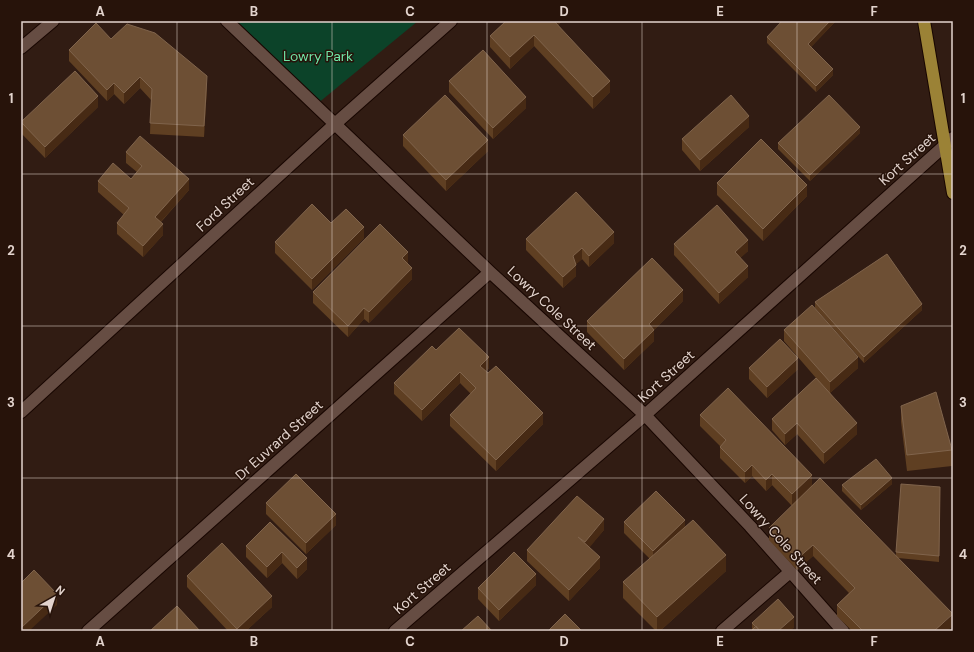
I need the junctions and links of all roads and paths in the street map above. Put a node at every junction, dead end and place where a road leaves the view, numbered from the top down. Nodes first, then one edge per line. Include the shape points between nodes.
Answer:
1 (53, 21) edge
2 (227, 21) edge
3 (452, 21) edge
4 (924, 21) edge
5 (21, 48) edge
6 (335, 124) junction
7 (949, 142) edge
8 (953, 193) edge
9 (490, 272) junction
10 (21, 412) edge
11 (644, 415) junction
12 (790, 572) junction
13 (88, 631) edge
14 (395, 631) edge
15 (722, 631) edge
16 (843, 631) edge

1 - 5 street
2 - 6 street, Lowry Cole Street
3 - 6 street, Ford Street
4 - 7 main road
6 - 9 street, Lowry Cole Street
6 - 10 street, Ford Street
7 - 8 main road
7 - 11 street, Kort Street
9 - 11 street, Lowry Cole Street
9 - 13 street, Dr Euvrard Street
11 - 12 street, Lowry Cole Street via 750,526
11 - 14 street, Kort Street
12 - 15 street
12 - 16 street, Lowry Cole Street

